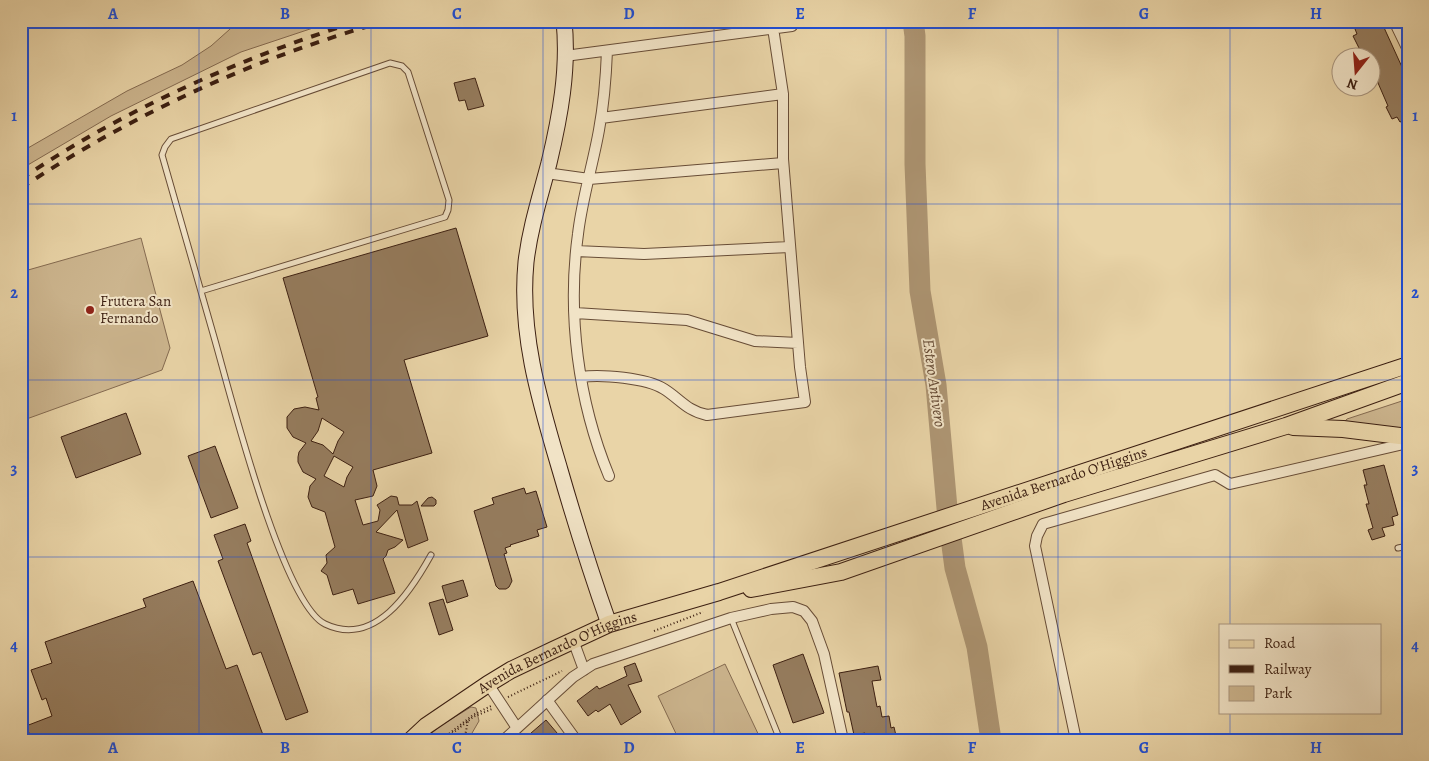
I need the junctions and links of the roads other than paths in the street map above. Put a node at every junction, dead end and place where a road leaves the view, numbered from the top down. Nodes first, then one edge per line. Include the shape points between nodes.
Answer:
1 (564, 21) edge
2 (1394, 21) edge
3 (792, 26) dead end
4 (773, 28) junction
5 (607, 50) junction
6 (1408, 50) edge
7 (565, 56) junction
8 (783, 94) junction
9 (601, 118) junction
10 (783, 163) junction
11 (546, 173) junction
12 (589, 179) junction
13 (790, 247) junction
14 (576, 251) junction
15 (201, 291) junction
16 (575, 313) junction
17 (798, 343) junction
18 (1408, 365) edge
19 (581, 377) junction
20 (1408, 382) edge
21 (1286, 426) junction
22 (1408, 437) edge
23 (1408, 443) edge
24 (609, 476) dead end
25 (1059, 488) junction
26 (1408, 546) edge
27 (1398, 548) dead end
28 (431, 555) dead end
29 (719, 592) junction
30 (731, 618) junction
31 (609, 624) junction
32 (573, 640) junction
33 (584, 670) junction
34 (488, 684) junction
35 (547, 700) junction
36 (517, 728) junction
37 (411, 740) edge
38 (504, 740) edge
39 (576, 740) edge
40 (780, 740) edge
41 (843, 740) edge
42 (1076, 740) edge

1 - 7 street
2 - 6 street
3 - 4 street
4 - 5 street
4 - 8 street
5 - 7 street
5 - 9 street
7 - 11 street via 561,102
8 - 9 street
8 - 10 street
9 - 12 street
10 - 12 street
10 - 13 street
11 - 12 street
11 - 31 street via 532,223 526,265 525,311 530,355 571,509
12 - 14 street
13 - 14 street via 644,254
13 - 17 street
14 - 16 street
15 - 15 lane via 162,155 171,139 390,63 402,66 408,72 449,200 445,217
15 - 28 lane via 255,482 288,569 314,614 325,623 340,628 355,629 372,624 388,614 406,594
16 - 17 street via 687,320 755,341
16 - 19 street
17 - 19 street via 805,402 707,415 686,407 663,388 619,378
18 - 25 main road, Avenida Bernardo O'Higgins
19 - 24 street via 593,434
20 - 21 main road, Avenida Bernardo O'Higgins
21 - 22 main road
21 - 25 main road, Avenida Bernardo O'Higgins
23 - 42 street via 1230,484 1215,475 1043,524 1035,546
25 - 29 main road, Avenida Bernardo O'Higgins via 833,554
25 - 29 main road, Avenida Bernardo O'Higgins via 841,572 760,588
26 - 27 lane
29 - 31 main road, Avenida Bernardo O'Higgins
30 - 33 street via 593,664
30 - 40 lane
30 - 41 street via 793,607 804,612 812,621 824,654
31 - 32 main road, Avenida Bernardo O'Higgins
32 - 33 street
32 - 34 main road, Avenida Bernardo O'Higgins
33 - 35 street
34 - 36 street
34 - 37 main road, Avenida Bernardo O'Higgins
35 - 36 street
35 - 39 street
36 - 38 street

